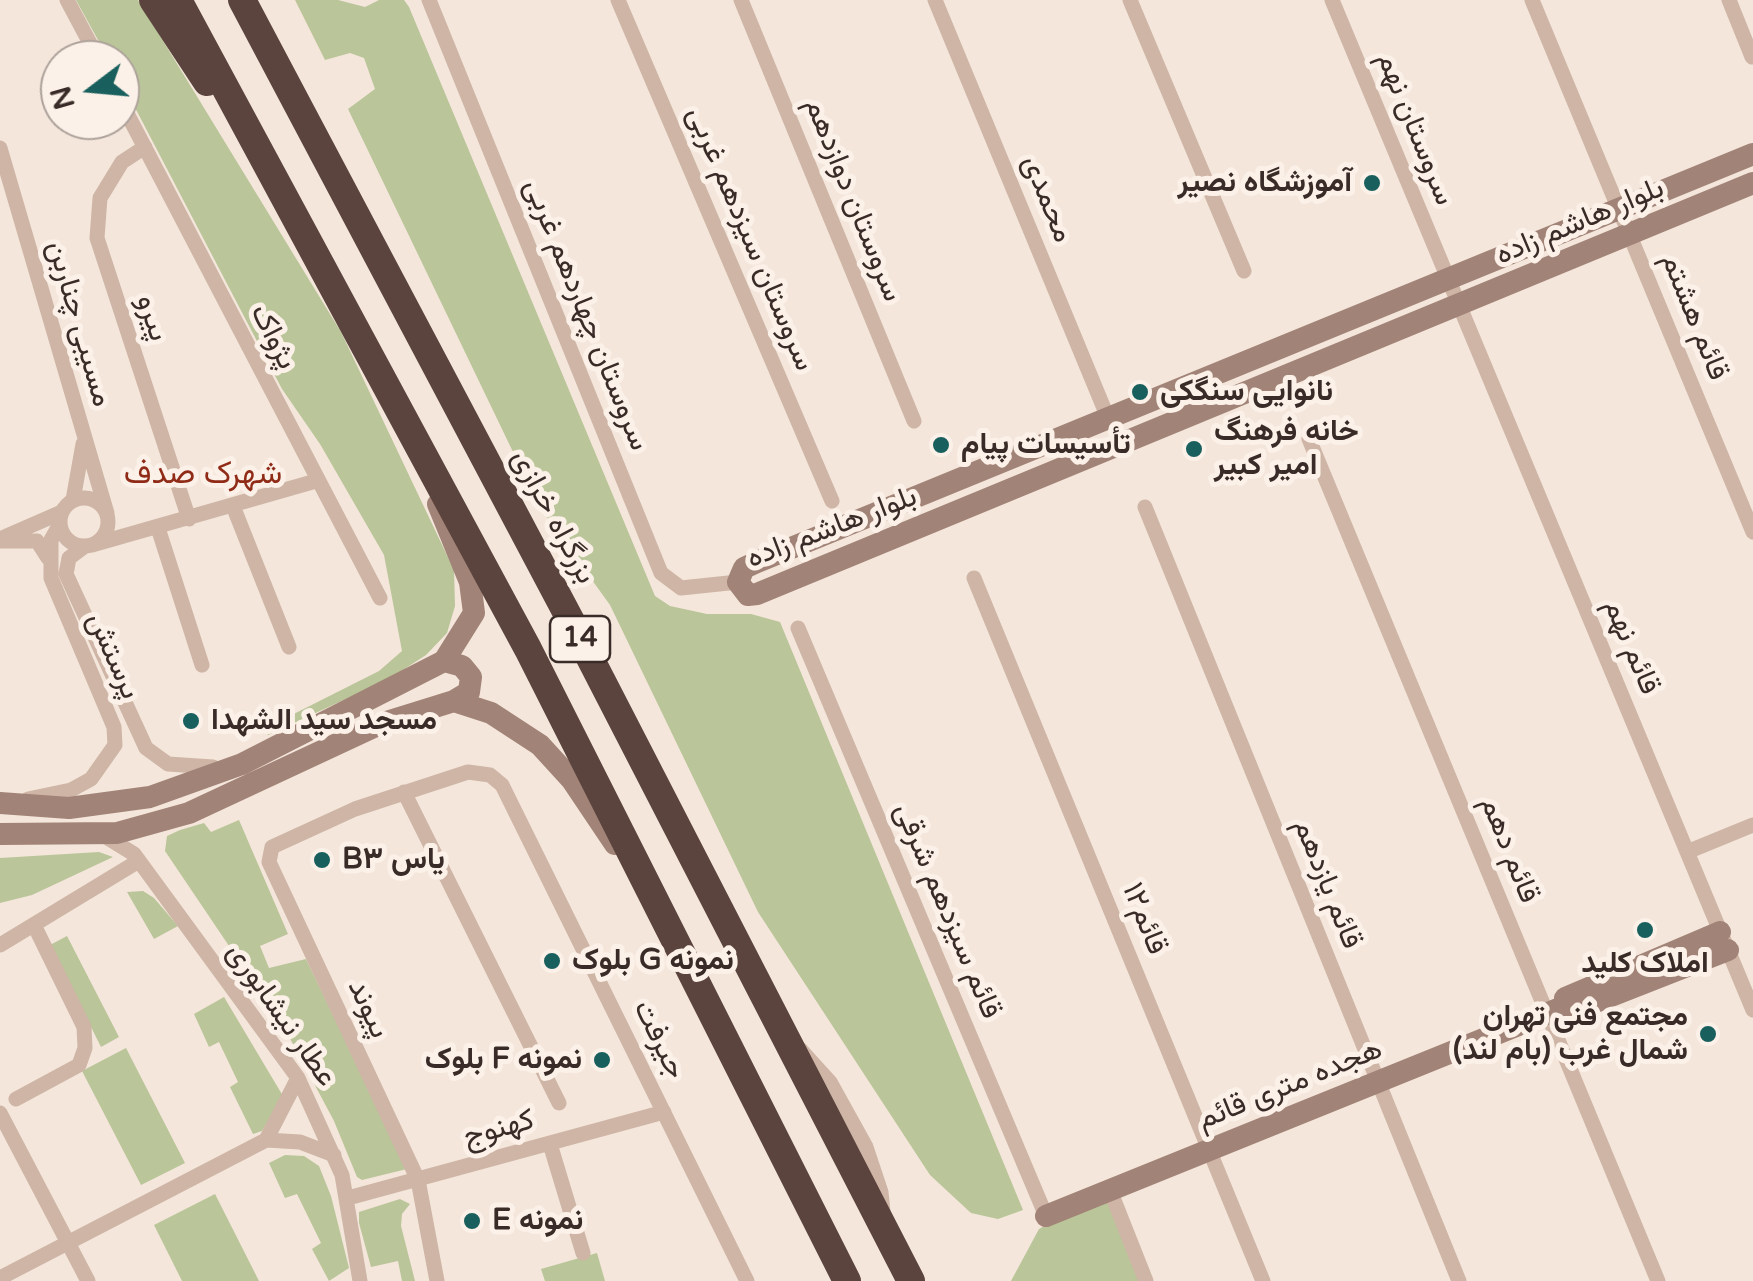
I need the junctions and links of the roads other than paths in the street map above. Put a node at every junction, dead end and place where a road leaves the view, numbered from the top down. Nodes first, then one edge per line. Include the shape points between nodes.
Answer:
1 (67, 0) edge
2 (153, 0) edge
3 (178, 0) edge
4 (242, 0) edge
5 (258, 0) edge
6 (429, 0) edge
7 (618, 0) edge
8 (741, 0) edge
9 (935, 0) edge
10 (1130, 0) edge
11 (1332, 0) edge
12 (1532, 0) edge
13 (1728, 0) edge
14 (88, 40) edge
15 (1752, 57) edge
16 (307, 119) junction
17 (140, 138) edge
18 (0, 148) edge
19 (145, 148) junction
20 (1753, 154) edge
21 (261, 155) junction
22 (1753, 184) edge
23 (1620, 208) junction
24 (1630, 234) junction
25 (1244, 271) dead end
26 (1447, 280) junction
27 (1458, 306) junction
28 (1108, 418) junction
29 (914, 422) dead end
30 (84, 440) junction
31 (1309, 440) dead end
32 (412, 441) junction
33 (316, 481) junction
34 (933, 490) junction
35 (832, 500) dead end
36 (233, 506) junction
37 (1145, 508) dead end
38 (65, 512) junction
39 (945, 516) junction
40 (108, 517) junction
41 (189, 519) junction
42 (158, 528) junction
43 (1753, 532) edge
44 (0, 540) edge
45 (89, 546) junction
46 (48, 558) junction
47 (974, 578) dead end
48 (738, 582) junction
49 (380, 598) dead end
50 (798, 628) dead end
51 (289, 646) dead end
52 (444, 660) junction
53 (202, 665) dead end
54 (454, 701) junction
55 (242, 764) junction
56 (404, 792) junction
57 (3, 804) edge
58 (144, 825) junction
59 (1753, 825) edge
60 (99, 833) junction
61 (0, 834) edge
62 (1687, 852) junction
63 (136, 858) junction
64 (659, 908) junction
65 (34, 928) junction
66 (1724, 941) junction
67 (0, 945) edge
68 (1753, 1010) edge
69 (1552, 1011) junction
70 (298, 1078) junction
71 (1378, 1082) junction
72 (16, 1098) dead end
73 (559, 1102) dead end
74 (664, 1112) junction
75 (0, 1113) edge
76 (266, 1140) junction
77 (550, 1144) junction
78 (1209, 1150) junction
79 (334, 1155) junction
80 (418, 1180) junction
81 (1110, 1190) junction
82 (348, 1198) junction
83 (1046, 1216) joint
84 (69, 1243) junction
85 (582, 1253) dead end
86 (0, 1278) edge
87 (88, 1281) edge
88 (360, 1281) edge
89 (438, 1281) edge
90 (748, 1281) edge
91 (847, 1281) edge
92 (912, 1281) edge
93 (1146, 1281) edge
94 (1263, 1281) edge
95 (1459, 1281) edge
96 (1658, 1281) edge

1 - 14 street
2 - 21 highway
3 - 21 highway, 14
4 - 16 highway, بزرگراه خرازی / 14
5 - 16 highway
6 - 48 street, سروستان چهاردهم غربی via 660,574 682,588
7 - 35 street, سروستان سیزدهم غربی
8 - 29 street, سروستان دوازدهم
9 - 28 street, محمدی
10 - 25 street
11 - 26 street, سروستان نهم
12 - 23 street, قائم هشتم
13 - 15 street
16 - 92 highway, بزرگراه خرازی / 14
17 - 19 street, پژواک
18 - 30 street, مسیبی چناربن
19 - 33 street, پژواک
19 - 41 street, پیرو via 122,162 100,198 97,238
20 - 23 street, بلوار هاشم زاده
21 - 32 highway, 14
22 - 24 street, بلوار هاشم زاده
23 - 24 street, قائم هشتم
23 - 26 street, بلوار هاشم زاده
24 - 27 street, بلوار هاشم زاده
24 - 43 street, قائم هشتم
26 - 27 street, سروستان نهم
26 - 28 street, بلوار هاشم زاده
27 - 39 street, بلوار هاشم زاده
27 - 62 street, قائم نهم
28 - 34 street, بلوار هاشم زاده
30 - 38 street
30 - 40 street, مسیبی چناربن
31 - 69 street, قائم دهم
32 - 52 street via 470,582 474,614
32 - 64 highway, 14
33 - 36 street
33 - 49 street, پژواک
34 - 39 street
34 - 48 street, بلوار هاشم زاده via 744,568
36 - 41 street
36 - 51 street
37 - 71 street, قائم یازدهم
38 - 40 street via 97,501
38 - 44 street
38 - 45 street via 70,542
38 - 46 street
39 - 48 street, بلوار هاشم زاده via 757,594 748,595
40 - 42 street
40 - 45 street via 104,536
41 - 42 street
42 - 45 street
42 - 53 street
44 - 46 street via 37,541
45 - 55 street, پرستش via 69,558 66,574 146,748 180,767
46 - 57 street, پرستش via 64,614 114,726 115,745 106,764 72,790
47 - 78 street, قائم۱۲
50 - 83 street, قائم سیزدهم شرقی
52 - 54 street via 471,678 468,692
52 - 55 street
54 - 58 street via 380,724 188,813
54 - 64 street via 491,714 540,745 572,780
55 - 57 street via 150,798 69,808
56 - 73 street
56 - 74 street, جيرفت via 457,773 490,774 502,785
56 - 80 street, پیوند via 272,847 270,862
58 - 60 street
58 - 63 street
59 - 62 street
60 - 61 street
60 - 63 street
62 - 66 street, قائم نهم
63 - 65 street
63 - 70 street, عطار نیشابوری
64 - 91 highway, 14
65 - 67 street
65 - 72 street via 84,1026 85,1048 78,1066
66 - 68 street, قائم نهم
66 - 69 street, هجده متری قائم via 1564,999
69 - 71 street, هجده متری قائم
69 - 96 street, قائم دهم
70 - 76 street
70 - 79 street, عطار نیشابوری
71 - 78 street, هجده متری قائم
71 - 95 street, قائم یازدهم
74 - 77 street, كهنوج
74 - 90 street, جيرفت
75 - 84 street
76 - 79 street via 300,1142
76 - 84 street
77 - 80 street, كهنوج
77 - 85 street
78 - 81 street, هجده متری قائم
78 - 94 street, قائم۱۲
79 - 82 street, عطار نیشابوری
80 - 82 street, كهنوج
80 - 89 street, پیوند
81 - 83 street, هجده متری قائم
81 - 93 street
82 - 88 street, عطار نیشابوری
84 - 86 street
84 - 87 street

